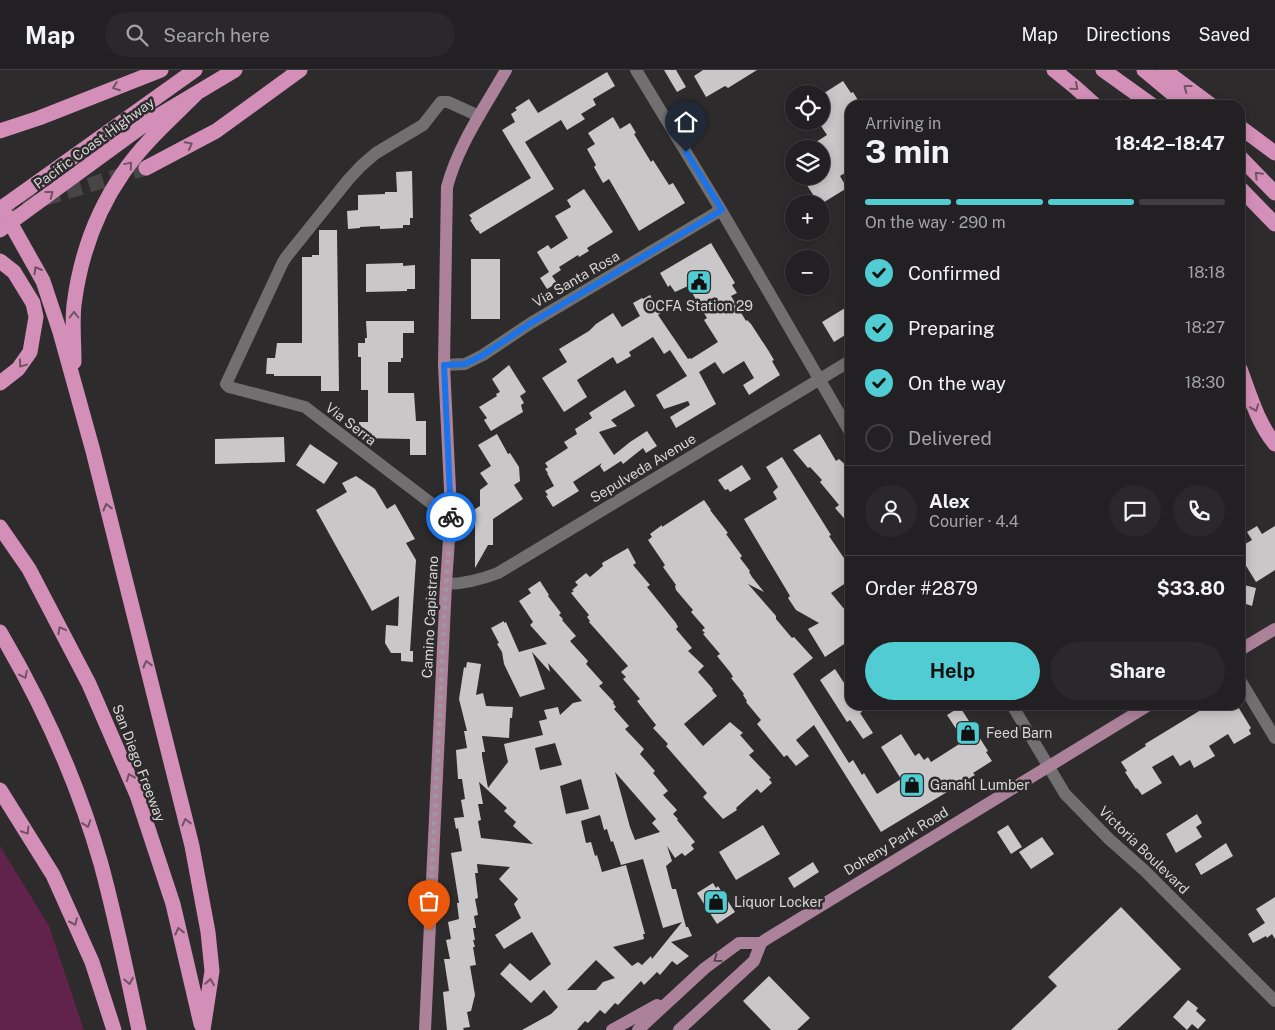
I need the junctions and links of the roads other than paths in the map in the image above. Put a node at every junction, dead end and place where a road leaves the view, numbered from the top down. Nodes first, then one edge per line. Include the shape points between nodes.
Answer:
1 (161, 70) edge
2 (195, 70) edge
3 (236, 70) edge
4 (300, 70) edge
5 (506, 70) edge
6 (636, 70) edge
7 (1054, 70) edge
8 (1103, 70) edge
9 (1144, 70) edge
10 (1164, 70) edge
11 (196, 94) junction
12 (1089, 100) edge
13 (1145, 100) edge
14 (1180, 100) edge
15 (1204, 100) edge
16 (479, 116) junction
17 (1245, 130) edge
18 (0, 131) edge
19 (1275, 152) edge
20 (1245, 162) edge
21 (146, 168) tunnel mouth
22 (1245, 193) edge
23 (1275, 193) edge
24 (1, 208) edge
25 (722, 210) junction
26 (1275, 224) edge
27 (5, 227) edge
28 (0, 261) edge
29 (845, 364) edge
30 (444, 365) junction
31 (820, 379) junction
32 (74, 381) junction
33 (0, 383) edge
34 (1245, 383) edge
35 (845, 423) edge
36 (1275, 444) edge
37 (451, 510) junction
38 (0, 526) edge
39 (446, 584) junction
40 (1275, 629) edge
41 (0, 632) edge
42 (1245, 647) edge
43 (1245, 688) edge
44 (1015, 710) edge
45 (1142, 710) edge
46 (1275, 738) edge
47 (1049, 766) junction
48 (0, 790) edge
49 (761, 943) junction
50 (672, 997) junction
51 (1275, 1001) edge
52 (114, 1030) edge
53 (139, 1030) edge
54 (202, 1030) edge
55 (425, 1030) edge
56 (612, 1030) edge
57 (638, 1030) edge
58 (679, 1030) edge

1 -> 18 highway
2 - 24 highway, Pacific Coast Highway
3 - 11 highway, Pacific Coast Highway
21 -> 4 highway via 216,131
5 - 16 main road, Camino Capistrano
6 - 25 street
7 -> 12 highway
8 - 13 highway
9 - 14 highway
15 -> 10 highway
27 -> 11 highway, Pacific Coast Highway via 148,122
32 -> 11 highway via 74,307 86,246 97,218 123,172
16 - 30 main road, Camino Capistrano via 451,169 447,187
16 - 37 street, Via Serra via 441,102 423,125 376,153 348,180 283,262 226,381 228,387 305,407 440,510
17 - 19 highway
23 -> 20 highway
22 - 26 highway
24 - 27 highway
25 - 30 street, Via Santa Rosa via 483,355 465,364
25 - 31 street
32 -> 27 highway via 43,281
28 -> 33 highway via 14,272 33,303 36,317 30,352 18,369
29 - 31 street, Sepulveda Avenue
30 - 37 main road, Camino Capistrano
31 - 35 street
31 - 39 street, Sepulveda Avenue via 498,573 478,581
54 -> 32 highway via 212,971 192,846
34 -> 36 highway via 1257,415
37 - 39 main road, Camino Capistrano
54 -> 38 highway, San Diego Freeway via 173,904 137,795 89,684 29,569
39 - 55 main road, Camino Capistrano
40 - 42 main road
41 -> 53 highway via 51,730 74,785 100,863
43 - 46 street
44 - 47 street, Victoria Boulevard
45 - 47 main road, Doheny Park Road
47 - 49 main road, Doheny Park Road
47 - 51 street, Victoria Boulevard via 1065,794
48 -> 52 highway via 53,875 92,962
49 -> 50 main road, Doheny Park Road via 739,943
49 - 58 main road via 754,961
50 - 56 main road
50 - 57 main road, Doheny Park Road

